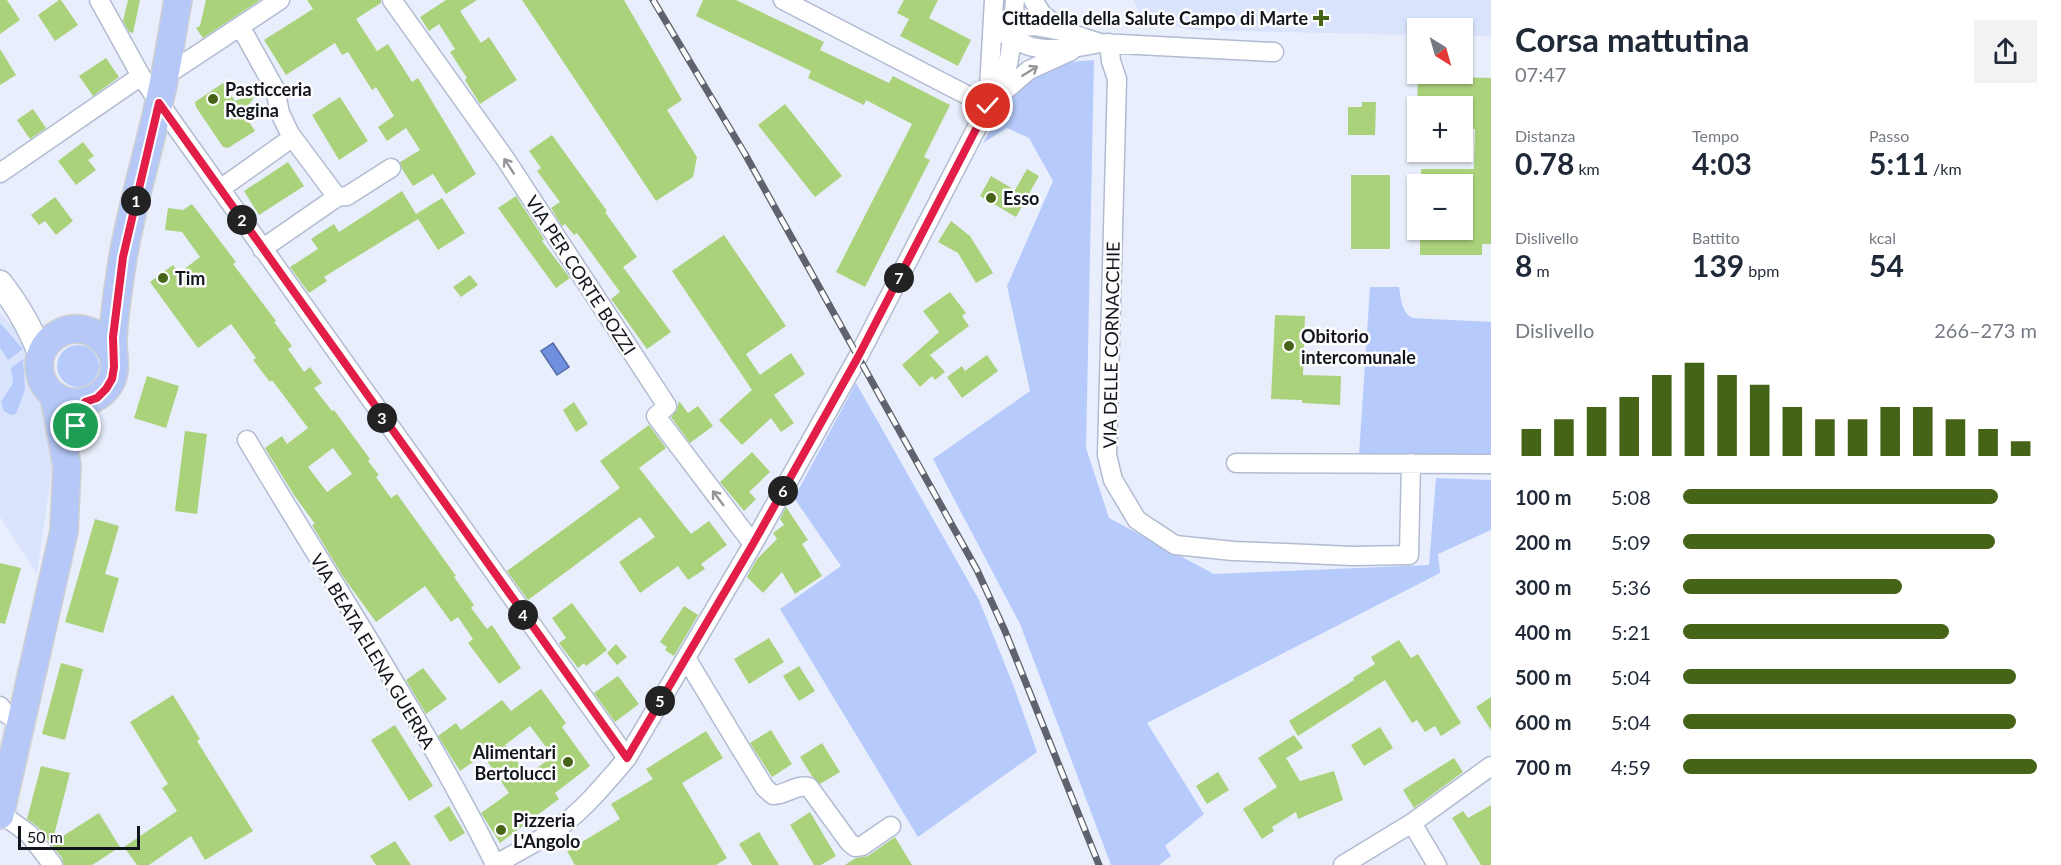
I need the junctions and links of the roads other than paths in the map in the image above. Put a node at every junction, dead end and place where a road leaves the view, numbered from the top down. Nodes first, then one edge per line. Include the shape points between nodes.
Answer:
1 (99, 0) edge
2 (178, 0) edge
3 (280, 0) edge
4 (392, 0) edge
5 (783, 0) edge
6 (994, 0) edge
7 (1014, 0) edge
8 (1033, 0) edge
9 (240, 26) junction
10 (993, 32) junction
11 (1013, 32) junction
12 (1066, 32) junction
13 (1105, 43) junction
14 (1079, 48) junction
15 (1274, 52) dead end
16 (153, 76) junction
17 (159, 103) junction
18 (988, 106) junction
19 (291, 134) junction
20 (391, 168) dead end
21 (0, 173) edge
22 (220, 189) junction
23 (337, 197) junction
24 (262, 249) junction
25 (123, 257) junction
26 (0, 283) edge
27 (19, 307) junction
28 (79, 330) junction
29 (113, 354) junction
30 (41, 356) junction
31 (54, 395) junction
32 (85, 402) junction
33 (247, 441) dead end
34 (1236, 463) dead end
35 (1412, 463) junction
36 (1491, 464) edge
37 (67, 466) junction
38 (753, 544) junction
39 (686, 658) junction
40 (0, 706) edge
41 (21, 724) junction
42 (627, 758) junction
43 (1491, 766) edge
44 (1, 809) edge
45 (1412, 823) junction
46 (891, 826) dead end
47 (53, 865) edge
48 (494, 865) edge
49 (1343, 865) edge
50 (1437, 865) edge

1 - 16 street
2 - 16 main road
3 - 9 street
38 -> 4 street, VIA PER CORTE BOZZI via 656,416 667,406 506,160
5 - 18 street
6 - 10 street
7 - 11 street
8 - 12 street via 1042,14
9 - 16 street
9 - 19 street via 275,89
10 - 11 street
10 - 18 street
11 - 12 street via 1035,27
11 - 14 street via 1027,45
11 - 18 street via 1005,77
12 - 13 street
13 - 14 street
13 - 15 street
13 - 35 street, VIA DELLE CORNACCHIE via 1117,79 1107,455 1113,480 1137,520 1175,545 1264,553 1409,555
18 -> 14 street via 1029,70
16 - 17 main road
16 - 21 street
17 - 22 street
17 - 25 main road
18 - 38 street via 858,357
19 - 22 street via 289,140
19 - 23 street
20 - 23 street via 347,196
22 - 24 street
23 - 24 street
24 - 42 street
25 - 28 main road
25 - 29 main road
26 - 27 main road
27 - 28 main road via 52,324
27 - 30 main road
28 - 29 main road via 100,336
28 - 30 main road via 56,335
29 - 32 main road via 112,379 97,398
30 - 31 main road via 39,369
31 - 32 main road via 64,401
31 - 37 main road
32 - 37 main road
33 - 48 street, VIA BEATA ELENA GUERRA via 376,652
34 - 35 street
35 - 36 street
37 - 41 main road via 62,547
38 - 39 street
39 - 42 street
39 - 46 street via 765,788 773,795 782,795 800,785 809,787 855,847
40 - 41 street
41 - 44 main road
42 - 48 street via 579,812
43 - 45 street
44 - 47 street via 29,834
45 - 49 street
45 - 50 street

